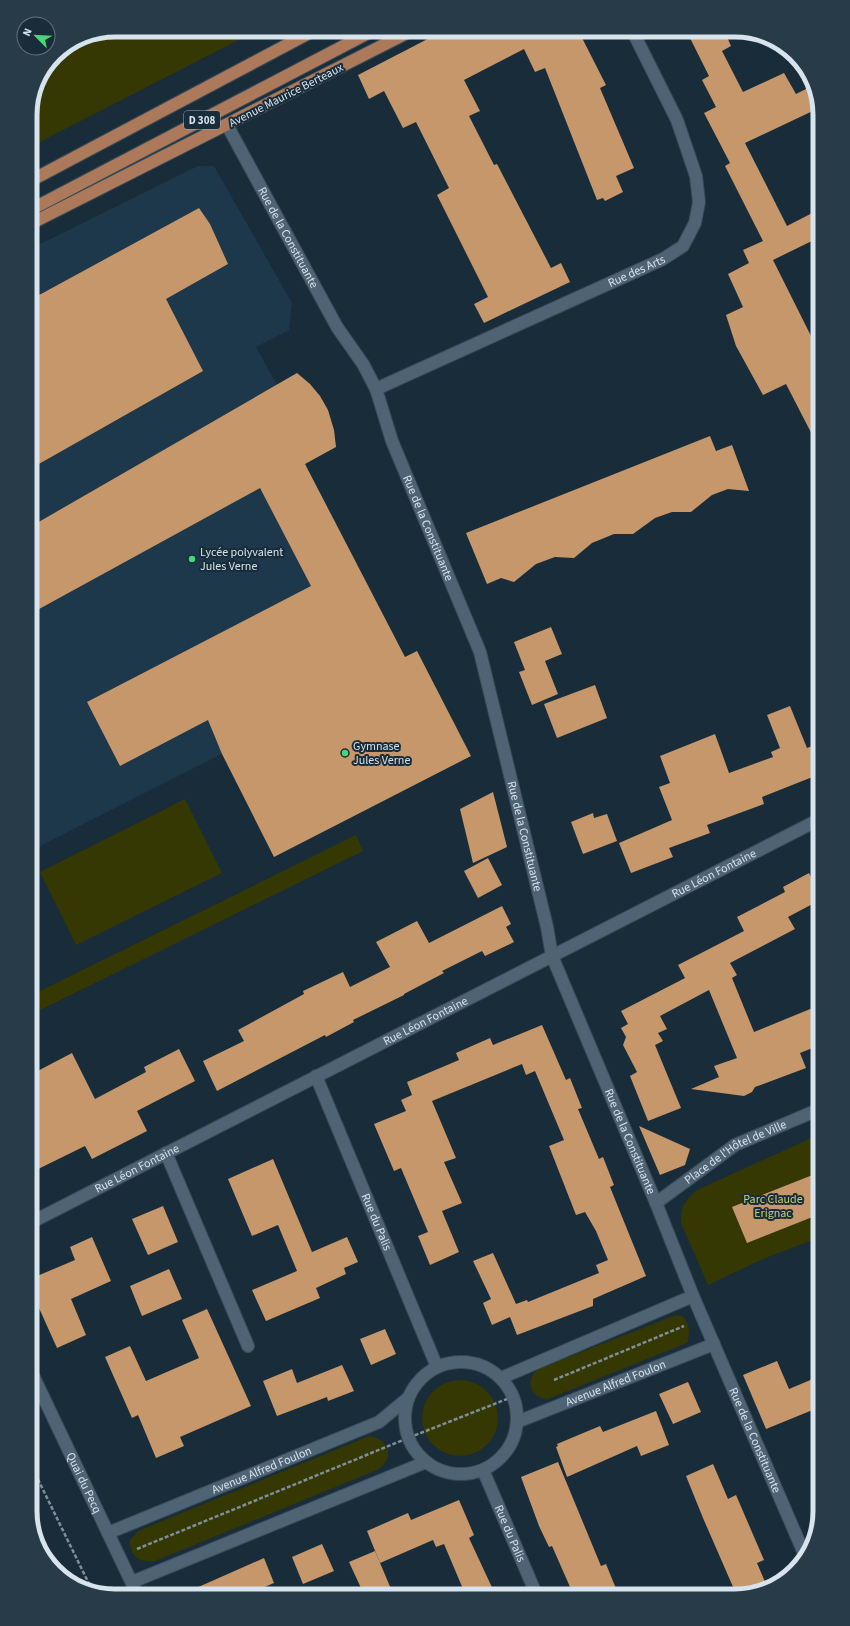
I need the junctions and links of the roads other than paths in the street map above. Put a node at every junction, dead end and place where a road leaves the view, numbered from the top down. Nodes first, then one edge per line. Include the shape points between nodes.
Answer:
1 (302, 37) edge
2 (361, 37) edge
3 (399, 37) edge
4 (636, 37) edge
5 (227, 125) junction
6 (37, 178) edge
7 (37, 206) edge
8 (37, 220) edge
9 (376, 389) junction
10 (813, 823) edge
11 (552, 956) junction
12 (316, 1076) junction
13 (813, 1112) edge
14 (166, 1153) junction
15 (656, 1203) junction
16 (37, 1219) edge
17 (693, 1296) junction
18 (714, 1344) junction
19 (248, 1346) dead end
20 (437, 1367) junction
21 (501, 1378) junction
22 (37, 1384) edge
23 (408, 1398) junction
24 (517, 1422) junction
25 (426, 1462) junction
26 (483, 1470) junction
27 (108, 1533) junction
28 (803, 1550) edge
29 (132, 1582) junction
30 (135, 1589) edge
31 (534, 1589) edge

1 - 6 main road, D 308
2 - 7 main road, Avenue Maurice Berteaux / D 308
3 - 5 main road, Avenue Maurice Berteaux / D 308
4 - 9 street, Rue des Arts via 677,120 696,176 699,202 695,223 683,246 663,259
5 - 8 main road, Avenue Maurice Berteaux / D 308
5 - 9 street, Rue de la Constituante via 337,327 363,364
9 - 11 street, Rue de la Constituante via 392,441 480,652
10 - 11 street, Rue Léon Fontaine
11 - 12 street, Rue Léon Fontaine
11 - 15 street, Rue de la Constituante
12 - 14 street, Rue Léon Fontaine
12 - 20 street, Rue du Palis
13 - 15 street, Place de l'Hôtel de Ville via 735,1145
14 - 16 street, Rue Léon Fontaine
14 - 19 street
15 - 17 street, Rue de la Constituante
17 - 18 street, Rue de la Constituante
17 - 21 street
18 - 24 street, Avenue Alfred Foulon
18 - 28 street, Rue de la Constituante
20 - 21 street, Avenue Alfred Foulon via 454,1362 471,1363 488,1368
20 - 23 street, Avenue Alfred Foulon via 426,1374
21 - 24 street, Avenue Alfred Foulon via 513,1396
22 - 27 street, Quai du Pecq
23 - 25 street, Avenue Alfred Foulon via 405,1416 408,1438
23 - 27 street, Avenue Alfred Foulon via 380,1422
24 - 26 street, Avenue Alfred Foulon via 513,1439 504,1454
25 - 26 street, Avenue Alfred Foulon via 441,1471 458,1474
25 - 29 street
26 - 31 street, Rue du Palis
27 - 29 street, Quai du Pecq
29 - 30 street, Quai du Pecq

